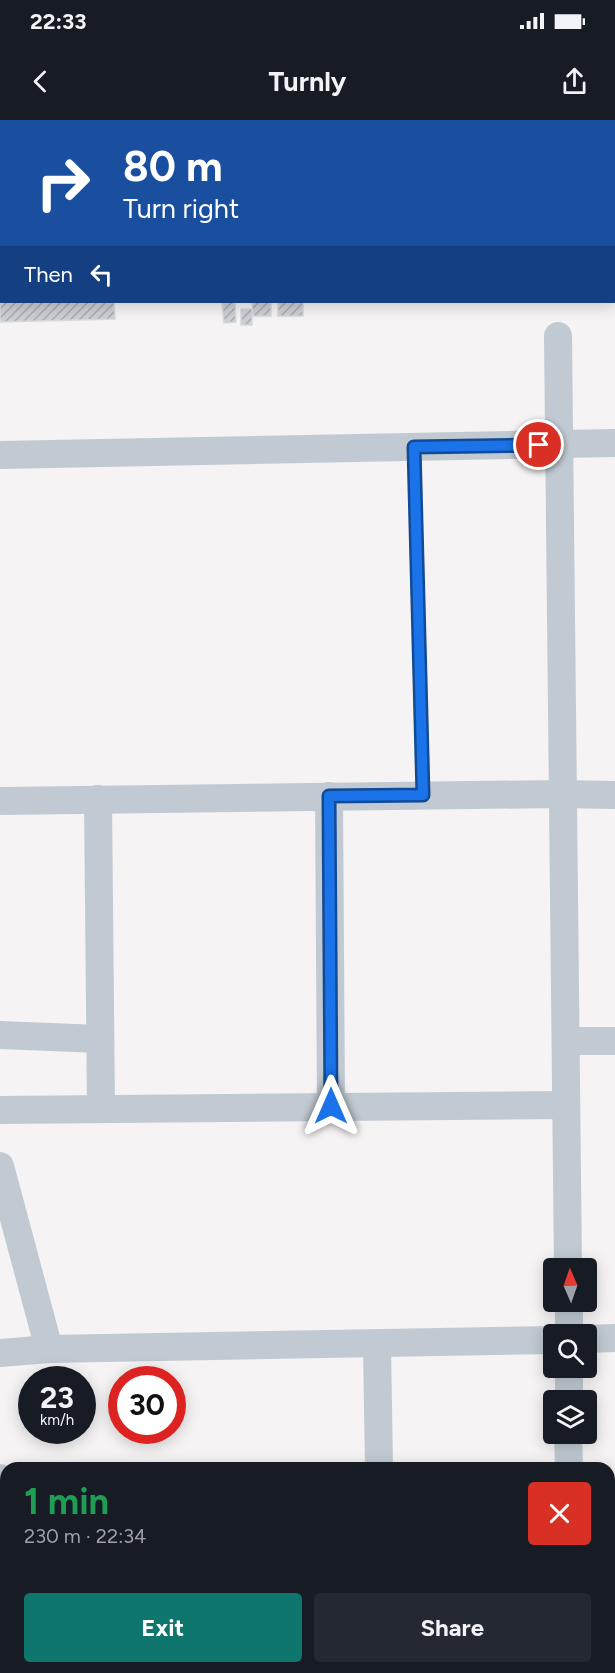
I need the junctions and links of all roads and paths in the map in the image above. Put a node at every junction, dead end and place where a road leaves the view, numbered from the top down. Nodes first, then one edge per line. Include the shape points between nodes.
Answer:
1 (558, 336) dead end
2 (615, 443) edge
3 (560, 445) junction
4 (414, 447) junction
5 (0, 455) edge
6 (564, 794) junction
7 (423, 795) junction
8 (615, 795) edge
9 (329, 796) junction
10 (98, 799) junction
11 (0, 801) edge
12 (0, 1035) edge
13 (100, 1039) junction
14 (566, 1041) junction
15 (615, 1041) edge
16 (566, 1105) junction
17 (331, 1106) junction
18 (101, 1109) junction
19 (0, 1110) edge
20 (0, 1166) edge
21 (568, 1258) edge
22 (615, 1338) edge
23 (597, 1339) edge
24 (543, 1340) edge
25 (377, 1345) junction
26 (49, 1350) junction
27 (0, 1353) edge
28 (568, 1444) edge
29 (379, 1462) edge
30 (569, 1462) edge

1 - 3 street
2 - 3 street
3 - 4 street
3 - 6 street
4 - 5 street
4 - 7 lane
6 - 7 street
6 - 8 street
6 - 14 street
7 - 9 street
9 - 10 street
9 - 17 street
10 - 11 street
10 - 13 street
12 - 13 street
13 - 18 street
14 - 15 street
14 - 16 street
16 - 17 street
16 - 21 street
17 - 18 street
18 - 19 street
20 - 26 street
22 - 23 street
24 - 25 street
25 - 26 street
25 - 29 street
26 - 27 street
28 - 30 street

